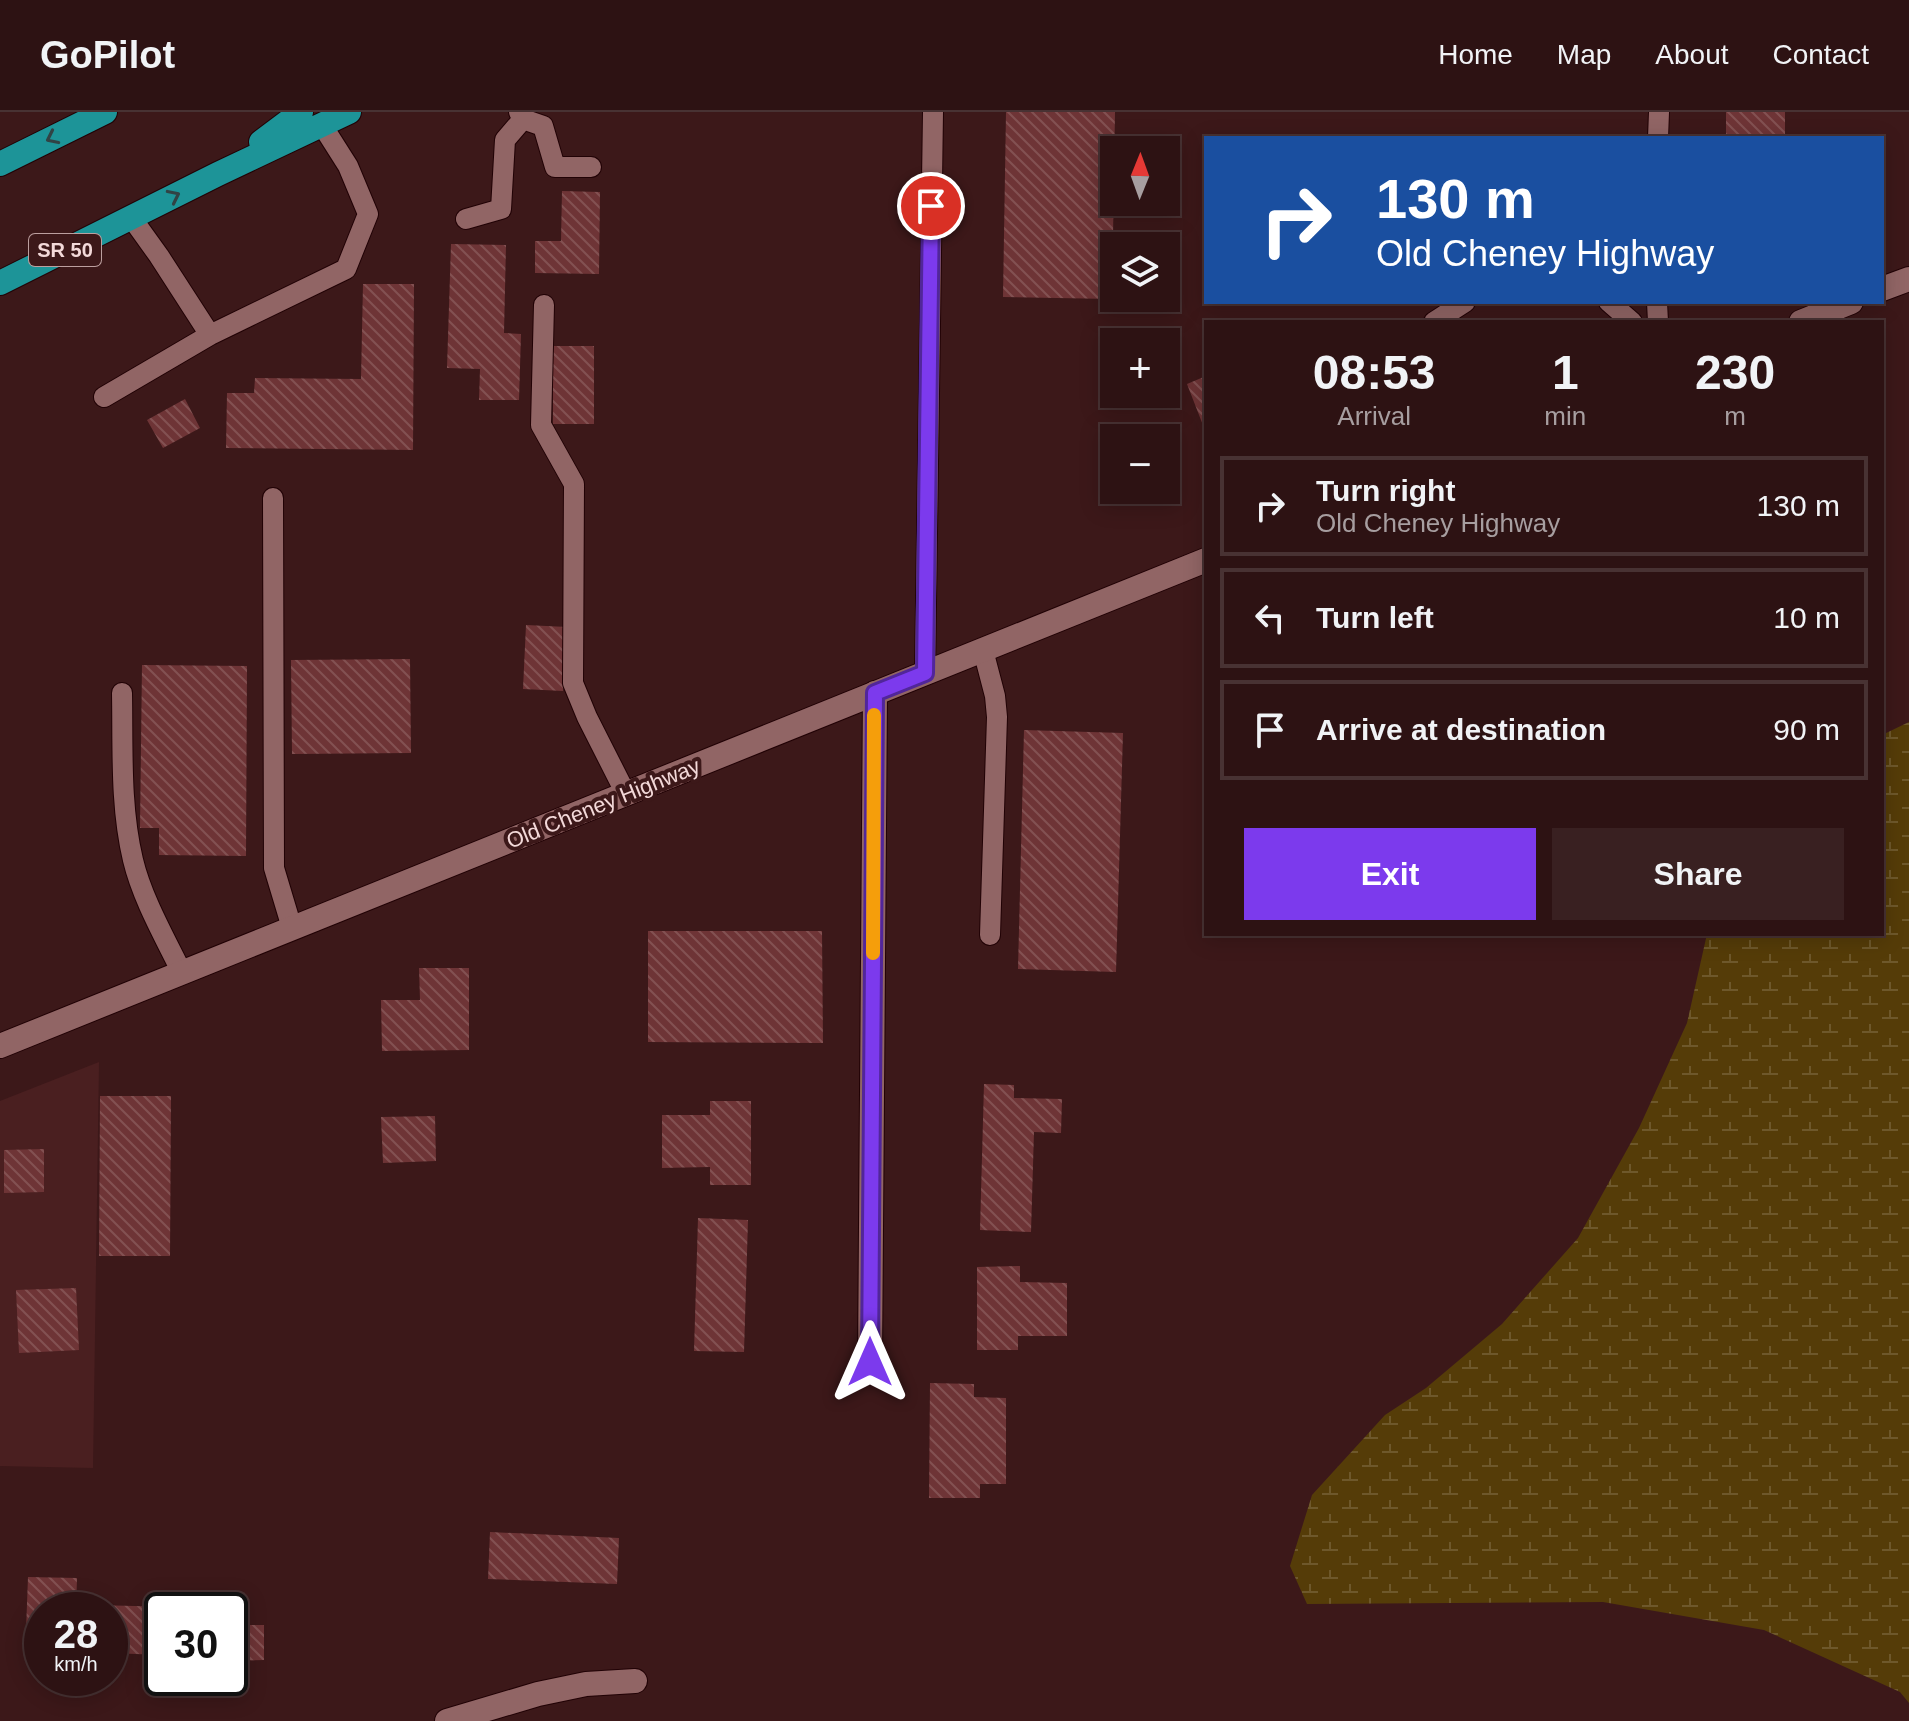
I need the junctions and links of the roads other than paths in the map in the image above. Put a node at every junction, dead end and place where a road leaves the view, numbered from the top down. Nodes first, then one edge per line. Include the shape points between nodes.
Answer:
1 (105, 112) edge
2 (301, 112) edge
3 (349, 112) edge
4 (933, 112) edge
5 (1659, 112) edge
6 (521, 116) edge
7 (322, 125) junction
8 (1658, 136) edge
9 (0, 164) edge
10 (591, 167) dead end
11 (218, 174) junction
12 (131, 217) junction
13 (466, 219) dead end
14 (1909, 279) edge
15 (0, 283) edge
16 (1884, 288) edge
17 (1462, 304) edge
18 (1611, 304) edge
19 (1846, 304) edge
20 (544, 305) dead end
21 (1437, 320) edge
22 (1630, 320) edge
23 (1806, 320) edge
24 (210, 335) junction
25 (104, 397) dead end
26 (273, 498) dead end
27 (1204, 561) edge
28 (983, 650) junction
29 (925, 673) junction
30 (122, 693) dead end
31 (875, 693) junction
32 (626, 794) junction
33 (292, 928) junction
34 (990, 935) dead end
35 (182, 973) junction
36 (0, 1046) edge
37 (870, 1362) dead end
38 (635, 1681) dead end
39 (447, 1721) edge

1 -> 9 highway
2 - 11 highway
3 - 7 highway, SR 50
4 - 29 lane
5 - 8 lane
6 - 10 lane via 543,126 555,167
6 - 13 lane via 505,140 501,209
7 - 11 highway, SR 50
7 - 24 lane via 348,166 368,214 346,269
12 -> 11 highway, SR 50
12 - 15 highway, SR 50
12 - 24 lane
14 - 16 street
17 - 21 lane
18 - 22 lane
19 - 23 street
20 - 32 lane via 541,425 574,484 573,683
24 - 25 lane
26 - 33 lane via 274,868
27 - 28 street, Old Cheney Highway
28 - 29 street, Old Cheney Highway
28 - 34 lane via 997,717
29 - 31 street, Old Cheney Highway
30 - 35 lane via 126,823 133,862
31 - 32 street, Old Cheney Highway
31 - 37 street
32 - 33 street, Old Cheney Highway
33 - 35 street, Old Cheney Highway
35 - 36 street, Old Cheney Highway
38 - 39 street via 538,1694

